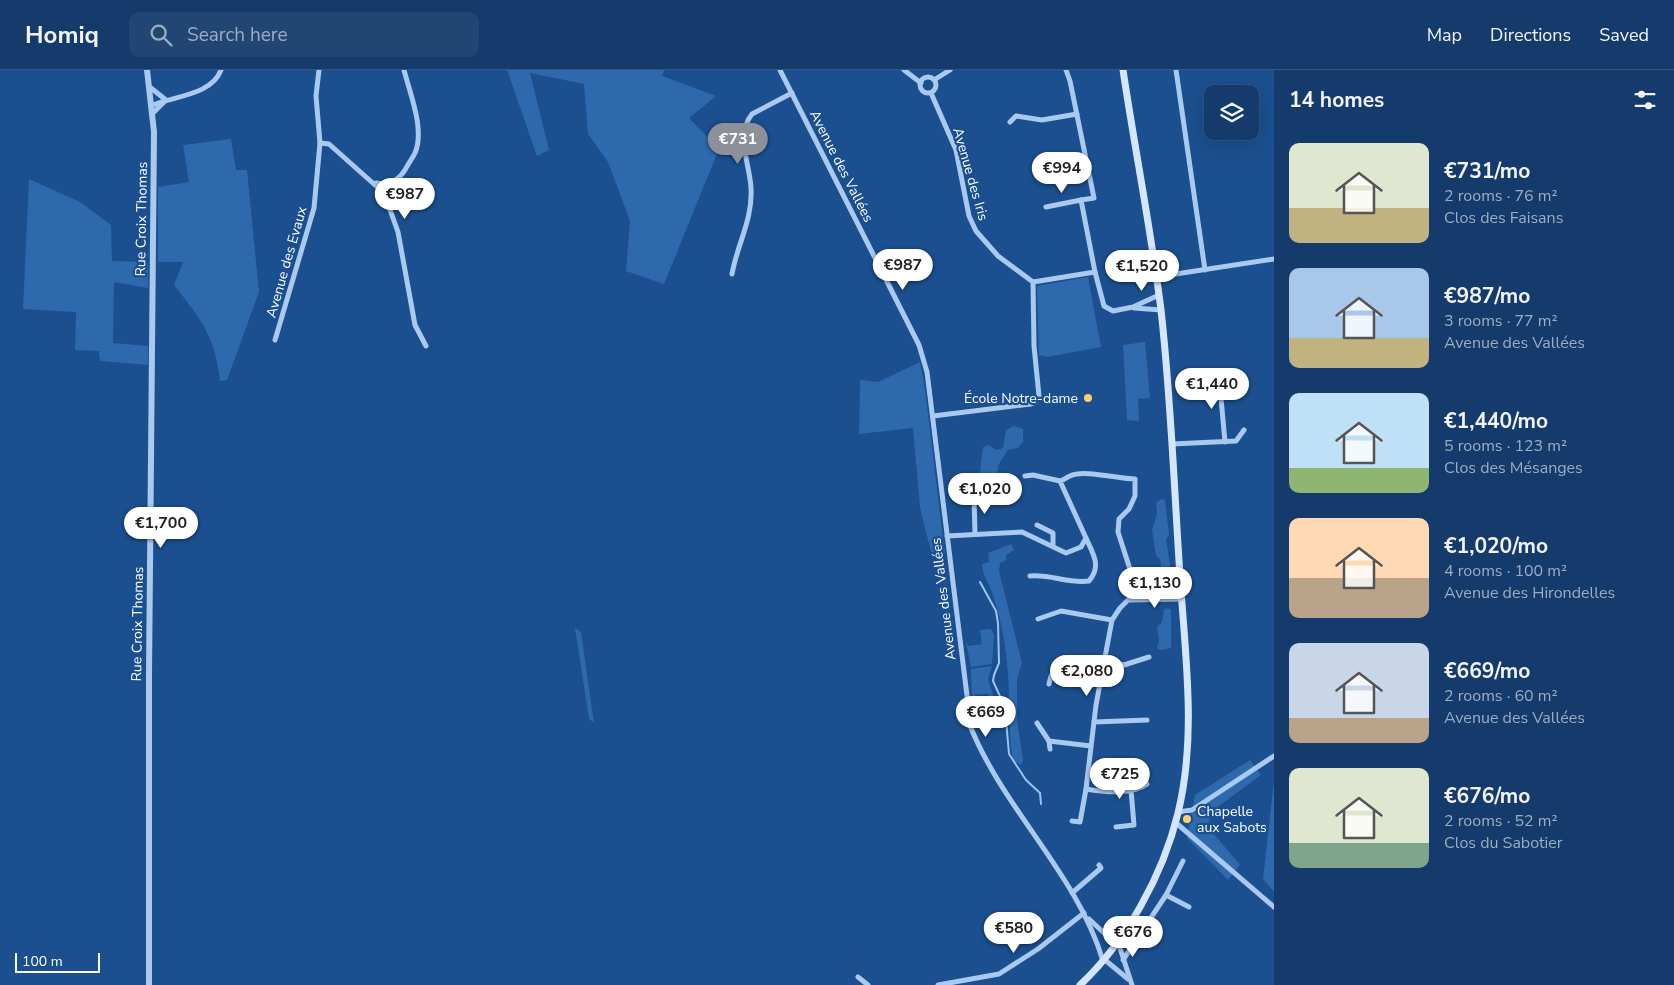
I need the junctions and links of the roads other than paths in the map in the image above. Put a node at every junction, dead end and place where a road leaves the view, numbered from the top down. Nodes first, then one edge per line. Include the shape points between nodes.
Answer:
1 (147, 70) edge
2 (221, 70) edge
3 (319, 70) edge
4 (404, 70) edge
5 (780, 70) edge
6 (904, 70) edge
7 (950, 70) edge
8 (1066, 70) edge
9 (1124, 70) edge
10 (1176, 70) edge
11 (934, 80) junction
12 (921, 83) junction
13 (151, 88) junction
14 (792, 93) junction
15 (931, 93) junction
16 (166, 100) junction
17 (152, 102) junction
18 (154, 112) junction
19 (1077, 114) junction
20 (1010, 122) dead end
21 (320, 143) junction
22 (375, 183) junction
23 (1081, 200) junction
24 (1046, 207) dead end
25 (1274, 259) edge
26 (1205, 270) junction
27 (1094, 272) junction
28 (732, 274) dead end
29 (1156, 277) junction
30 (1032, 282) junction
31 (1159, 295) junction
32 (1133, 308) junction
33 (1161, 310) junction
34 (276, 340) dead end
35 (426, 346) dead end
36 (1219, 376) dead end
37 (933, 416) junction
38 (1244, 430) dead end
39 (1225, 442) junction
40 (1172, 444) junction
41 (1025, 476) dead end
42 (1060, 481) junction
43 (974, 498) dead end
44 (1037, 525) dead end
45 (975, 533) junction
46 (947, 536) junction
47 (1086, 538) junction
48 (1053, 546) junction
49 (1030, 576) dead end
50 (1180, 586) junction
51 (1137, 591) junction
52 (1181, 599) junction
53 (1130, 600) junction
54 (1038, 619) dead end
55 (1112, 620) junction
56 (1149, 657) dead end
57 (1105, 661) junction
58 (1102, 675) junction
59 (1049, 684) dead end
60 (1148, 720) dead end
61 (1094, 722) junction
62 (1037, 724) dead end
63 (1049, 741) junction
64 (1091, 746) junction
65 (1050, 749) dead end
66 (1274, 756) edge
67 (1146, 784) dead end
68 (1086, 789) junction
69 (1131, 790) junction
70 (1178, 812) junction
71 (1072, 821) dead end
72 (1175, 822) junction
73 (1116, 827) dead end
74 (1183, 861) dead end
75 (1099, 865) dead end
76 (1072, 894) junction
77 (1166, 894) junction
78 (1189, 907) dead end
79 (1274, 907) edge
80 (1086, 915) junction
81 (1118, 942) junction
82 (1123, 960) junction
83 (1104, 961) junction
84 (858, 977) dead end
85 (1129, 980) junction
86 (149, 985) edge
87 (868, 985) edge
88 (938, 985) edge
89 (1080, 985) edge
90 (1132, 985) edge

1 - 13 street, Rue Croix Thomas
2 - 16 street via 204,89
3 - 21 street, Avenue des Evaux via 316,96
4 - 22 street via 418,144 415,154 395,181 384,185
5 - 14 street, Avenue des Vallées
6 - 12 street
7 - 11 street
8 - 19 street
9 - 29 main road
10 - 26 street
11 - 12 street via 927,77
11 - 15 street via 936,88
12 - 15 street via 923,92
13 - 16 street
13 - 17 street, Rue Croix Thomas
14 - 28 street via 747,119 744,144 751,202
14 - 37 street, Avenue des Vallées via 919,345 927,372
15 - 30 street, Avenue des Iris via 956,150 969,216 976,231 998,256
16 - 17 street
16 - 18 street
17 - 18 street, Rue Croix Thomas
18 - 86 street, Rue Croix Thomas
19 - 20 street via 1042,120 1016,116
19 - 23 street via 1094,198
21 - 22 street via 329,144
21 - 34 street, Avenue des Evaux via 313,215
22 - 35 street via 384,193 398,232 411,308
23 - 24 street
23 - 27 street
25 - 26 street
26 - 29 street
27 - 30 street
27 - 32 street via 1104,306 1113,312
29 - 31 main road
30 - 37 street via 1039,396 1036,402
31 - 32 street
31 - 33 main road
32 - 33 street
33 - 40 main road
36 - 39 street
37 - 46 street, Avenue des Vallées
38 - 39 street via 1236,441
39 - 40 street
40 - 50 main road
41 - 42 street
42 - 47 street
42 - 51 street via 1071,475 1086,474 1135,479 1135,496 1119,519 1118,532
43 - 45 street
44 - 48 street via 1054,533
45 - 46 street
45 - 48 street via 1022,532
46 - 76 street, Avenue des Vallées via 971,728 990,768
47 - 48 street via 1074,552 1066,553
47 - 49 street via 1097,563 1096,574 1089,582
50 - 51 street via 1163,591
50 - 52 main road
51 - 53 street
52 - 53 street
52 - 70 main road via 1188,715 1185,772
53 - 55 street
54 - 55 street via 1062,611
55 - 57 street
56 - 57 street via 1124,665
57 - 58 street
58 - 59 street via 1077,667 1066,668 1051,676
58 - 61 street
60 - 61 street
61 - 64 street
62 - 63 street
63 - 64 street
63 - 65 street
64 - 68 street
66 - 70 street via 1192,810
67 - 69 street via 1140,790
68 - 69 street via 1100,792
68 - 71 street via 1080,822
69 - 73 street via 1134,825
70 - 72 main road
72 - 79 street
72 - 81 main road via 1144,899
74 - 77 street
75 - 76 street via 1101,868
76 - 80 street, Avenue des Vallées
77 - 78 street
77 - 82 street
80 - 81 street, Avenue des Vallées
80 - 83 street, Avenue des Vallées
80 - 88 street via 999,974
81 - 82 street
81 - 83 main road
82 - 85 street
83 - 85 street
83 - 89 main road
84 - 87 street
85 - 90 street

